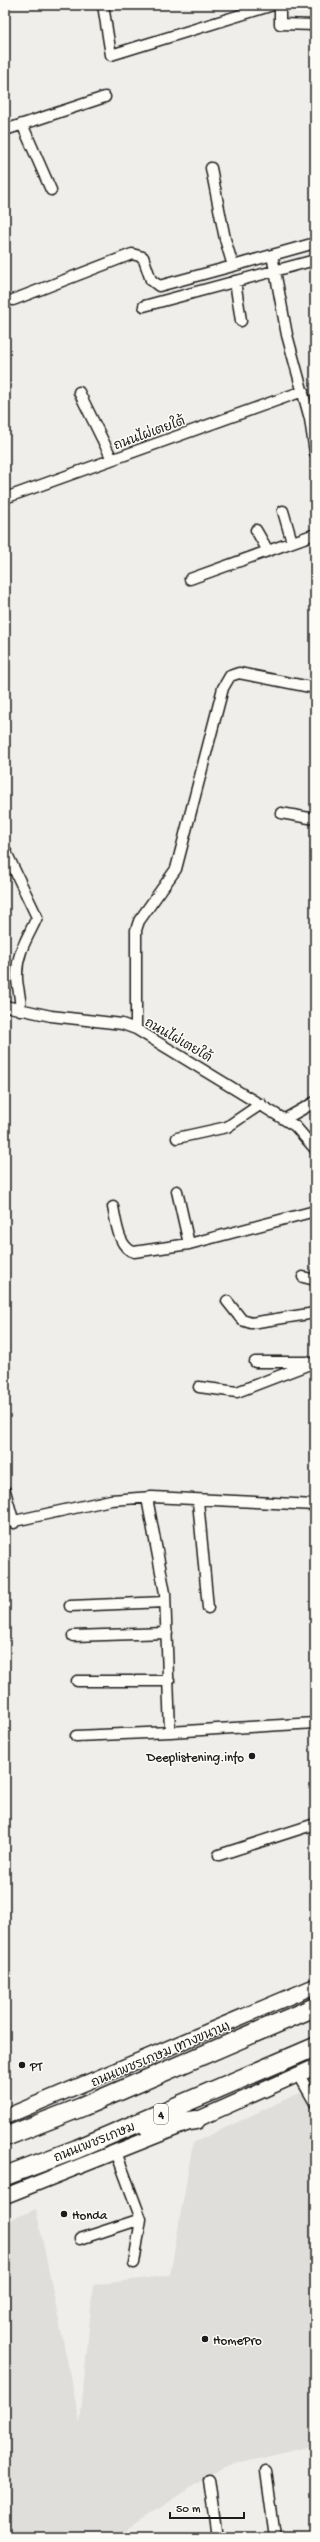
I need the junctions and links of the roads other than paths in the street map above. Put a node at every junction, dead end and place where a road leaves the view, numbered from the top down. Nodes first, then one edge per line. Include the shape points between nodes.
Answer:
1 (103, 5) edge
2 (273, 5) edge
3 (280, 5) edge
4 (315, 25) edge
5 (105, 98) dead end
6 (22, 124) junction
7 (5, 130) edge
8 (211, 168) dead end
9 (51, 190) dead end
10 (315, 243) edge
11 (272, 255) junction
12 (315, 260) edge
13 (233, 266) junction
14 (275, 271) junction
15 (235, 281) junction
16 (13, 300) dead end
17 (144, 306) dead end
18 (241, 321) dead end
19 (303, 391) junction
20 (79, 392) dead end
21 (311, 408) edge
22 (314, 433) edge
23 (315, 447) edge
24 (112, 460) junction
25 (5, 498) edge
26 (283, 511) dead end
27 (256, 530) dead end
28 (315, 534) edge
29 (292, 542) junction
30 (268, 551) junction
31 (190, 579) dead end
32 (315, 688) edge
33 (281, 813) dead end
34 (315, 820) edge
35 (5, 850) edge
36 (5, 1006) edge
37 (20, 1010) junction
38 (136, 1029) junction
39 (315, 1102) edge
40 (261, 1104) junction
41 (285, 1119) junction
42 (177, 1138) dead end
43 (315, 1149) edge
44 (177, 1191) dead end
45 (113, 1207) dead end
46 (315, 1211) edge
47 (189, 1244) junction
48 (303, 1277) dead end
49 (315, 1280) edge
50 (227, 1301) dead end
51 (315, 1313) edge
52 (255, 1362) dead end
53 (315, 1362) edge
54 (199, 1387) dead end
55 (5, 1491) edge
56 (147, 1498) junction
57 (198, 1501) junction
58 (315, 1506) edge
59 (9, 1523) edge
60 (165, 1602) junction
61 (70, 1606) dead end
62 (208, 1608) dead end
63 (167, 1633) junction
64 (73, 1636) dead end
65 (77, 1681) dead end
66 (168, 1681) junction
67 (315, 1723) edge
68 (170, 1732) junction
69 (76, 1736) dead end
70 (315, 1824) edge
71 (219, 1854) dead end
72 (315, 1986) edge
73 (315, 2007) edge
74 (315, 2047) edge
75 (315, 2067) edge
76 (299, 2074) junction
77 (315, 2104) edge
78 (5, 2117) edge
79 (196, 2120) junction
80 (121, 2131) junction
81 (5, 2136) edge
82 (116, 2152) junction
83 (5, 2176) edge
84 (5, 2196) edge
85 (141, 2219) junction
86 (80, 2239) dead end
87 (134, 2263) dead end
88 (266, 2471) dead end
89 (208, 2480) dead end
90 (217, 2537) edge
91 (275, 2537) edge

1 - 2 street via 111,55
3 - 4 street via 280,24
5 - 6 street
6 - 7 street
6 - 9 street
8 - 13 street
10 - 11 street
11 - 13 street
11 - 14 street
12 - 14 street
13 - 16 street via 159,286 151,280 142,256 132,254
14 - 15 street
14 - 19 street via 291,352
15 - 17 street
15 - 18 street
19 - 21 street
19 - 24 street, ถนนไผ่เตยใต้
20 - 24 street
21 - 22 street
22 - 23 street
24 - 25 street, ถนนไผ่เตยใต้
26 - 29 street
27 - 30 street
28 - 29 street
29 - 30 street
30 - 31 street
32 - 38 street via 239,673 232,674 227,680 217,709 176,869 139,921 136,930
33 - 34 street
35 - 37 street via 38,916 26,935 18,963
36 - 37 street, ถนนไผ่เตยใต้
37 - 38 street, ถนนไผ่เตยใต้ via 122,1024
38 - 40 street, ถนนไผ่เตยใต้
39 - 41 street
40 - 41 street, ถนนไผ่เตยใต้
40 - 42 street via 227,1128
41 - 43 street, ถนนไผ่เตยใต้ via 307,1137
44 - 47 street
45 - 47 street via 120,1236 128,1251
46 - 47 street
48 - 49 street
50 - 51 street via 242,1320 251,1323
52 - 53 street
53 - 54 street via 237,1392
55 - 59 street
56 - 57 street
56 - 59 street via 88,1504
56 - 60 street
57 - 58 street
57 - 62 street
60 - 61 street
60 - 63 street
63 - 64 street
63 - 66 street
65 - 66 street
66 - 68 street
67 - 68 street
68 - 69 street
70 - 71 street
72 - 78 main road, ถนนเพชรเกษม (ทางขนาน)
73 - 81 highway via 82,2107
74 - 80 highway, ถนนเพชรเกษม / 4
75 - 76 main road, 4
76 - 77 street
76 - 79 main road, 4
79 - 80 highway
79 - 82 main road, 4
80 - 83 highway, ถนนเพชรเกษม / 4
82 - 84 main road, 4
82 - 85 street
85 - 86 street
85 - 87 street
88 - 91 street
89 - 90 street

